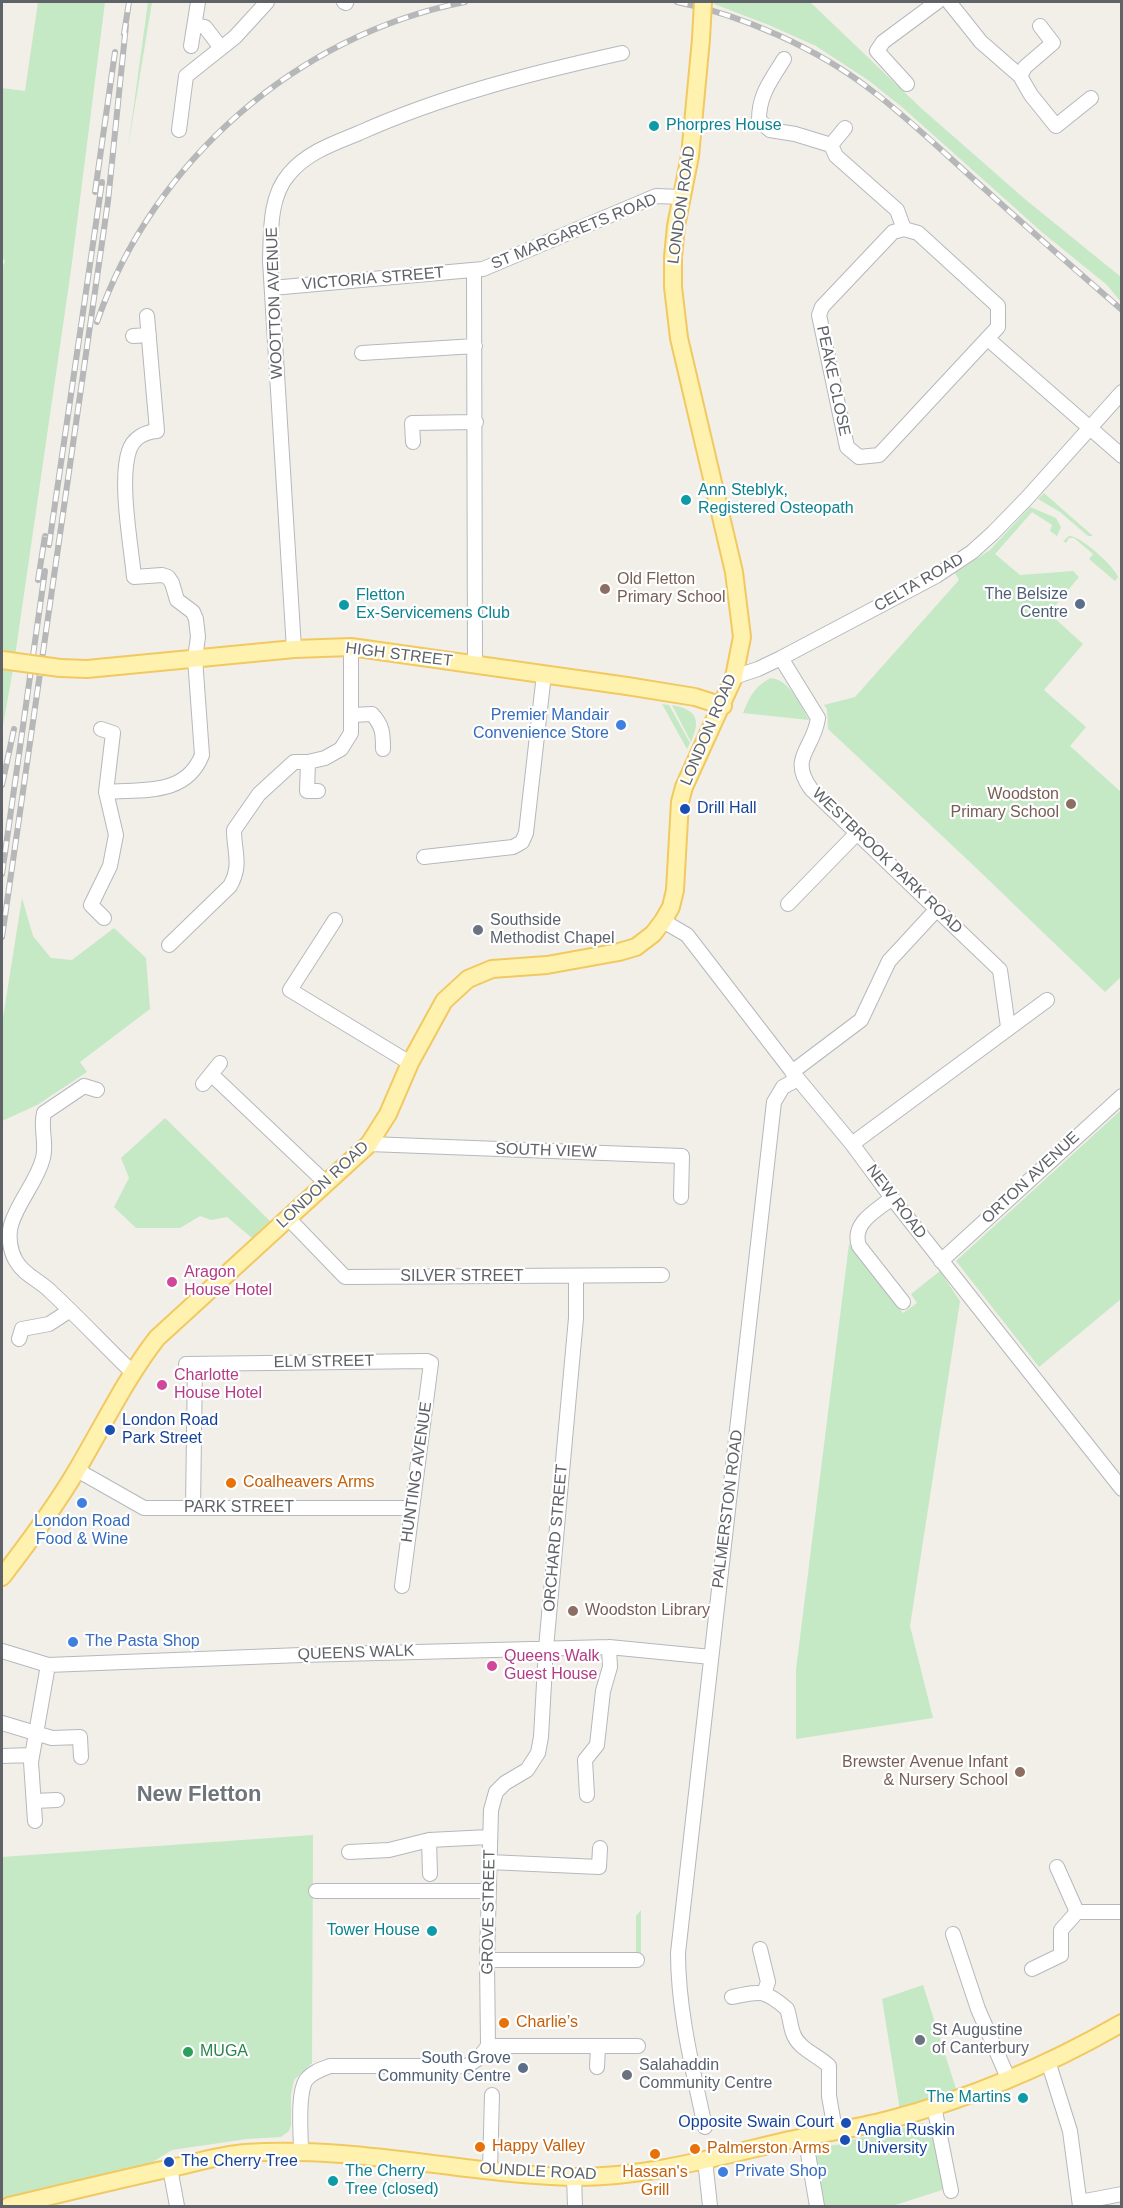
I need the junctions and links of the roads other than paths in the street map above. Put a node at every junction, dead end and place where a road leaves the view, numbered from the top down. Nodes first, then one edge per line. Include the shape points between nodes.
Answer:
1 (198, 2) edge
2 (267, 2) edge
3 (703, 2) edge
4 (937, 2) edge
5 (949, 2) edge
6 (195, 24) junction
7 (1040, 26) dead end
8 (191, 46) dead end
9 (221, 48) junction
10 (622, 53) dead end
11 (784, 59) dead end
12 (1020, 76) junction
13 (907, 84) dead end
14 (1091, 98) dead end
15 (844, 128) dead end
16 (179, 130) dead end
17 (834, 150) junction
18 (681, 197) junction
19 (904, 229) junction
20 (474, 270) junction
21 (272, 288) junction
22 (147, 316) dead end
23 (149, 334) junction
24 (133, 336) dead end
25 (988, 339) junction
26 (475, 346) junction
27 (362, 353) dead end
28 (1122, 392) edge
29 (476, 422) junction
30 (1090, 428) junction
31 (413, 442) dead end
32 (1122, 456) edge
33 (351, 647) junction
34 (294, 649) junction
35 (195, 658) junction
36 (782, 658) junction
37 (2, 660) edge
38 (475, 664) junction
39 (544, 674) junction
40 (734, 677) junction
41 (723, 706) junction
42 (352, 715) junction
43 (101, 729) dead end
44 (383, 749) dead end
45 (308, 762) junction
46 (318, 791) dead end
47 (106, 792) junction
48 (857, 833) junction
49 (424, 857) dead end
50 (788, 904) dead end
51 (938, 909) junction
52 (104, 918) dead end
53 (335, 920) dead end
54 (663, 921) junction
55 (169, 945) dead end
56 (1047, 1000) dead end
57 (1008, 1027) junction
58 (410, 1063) junction
59 (211, 1074) dead end
60 (795, 1075) junction
61 (97, 1090) dead end
62 (1122, 1096) edge
63 (369, 1144) junction
64 (852, 1144) junction
65 (326, 1183) junction
66 (681, 1197) dead end
67 (892, 1198) junction
68 (288, 1218) junction
69 (941, 1261) junction
70 (662, 1275) dead end
71 (576, 1276) junction
72 (903, 1302) dead end
73 (69, 1311) junction
74 (19, 1329) dead end
75 (427, 1361) joint
76 (132, 1372) junction
77 (77, 1470) junction
78 (1122, 1489) edge
79 (193, 1508) junction
80 (412, 1508) junction
81 (2, 1577) edge
82 (402, 1587) dead end
83 (609, 1647) junction
84 (546, 1648) junction
85 (2, 1651) edge
86 (711, 1657) junction
87 (48, 1665) junction
88 (2, 1724) edge
89 (35, 1733) junction
90 (32, 1755) junction
91 (2, 1756) edge
92 (81, 1757) dead end
93 (505, 1783) joint
94 (587, 1795) dead end
95 (57, 1800) dead end
96 (34, 1801) junction
97 (35, 1821) dead end
98 (489, 1837) junction
99 (429, 1840) junction
100 (600, 1848) dead end
101 (349, 1852) dead end
102 (489, 1862) junction
103 (599, 1867) junction
104 (614, 1867) dead end
105 (1057, 1867) dead end
106 (430, 1874) dead end
107 (316, 1891) dead end
108 (489, 1891) junction
109 (1077, 1912) junction
110 (1122, 1912) edge
111 (953, 1934) dead end
112 (760, 1949) dead end
113 (487, 1960) junction
114 (637, 1960) dead end
115 (1032, 1969) dead end
116 (764, 1993) junction
117 (732, 1996) dead end
118 (1122, 2023) edge
119 (488, 2046) junction
120 (597, 2046) junction
121 (638, 2046) dead end
122 (1048, 2061) junction
123 (597, 2067) dead end
124 (1008, 2078) junction
125 (492, 2095) dead end
126 (934, 2106) junction
127 (705, 2127) dead end
128 (835, 2130) junction
129 (805, 2136) junction
130 (301, 2151) junction
131 (705, 2160) junction
132 (170, 2168) junction
133 (490, 2170) junction
134 (574, 2177) junction
135 (951, 2191) dead end
136 (1122, 2194) edge
137 (1080, 2204) edge
138 (9, 2206) edge
139 (177, 2206) edge
140 (575, 2206) edge
141 (710, 2206) edge
142 (817, 2206) edge

1 - 6 street
2 - 9 street
3 - 18 main road, LONDON ROAD, bridge via 690,156
4 - 13 street via 883,42 877,51
5 - 12 street via 981,42
6 - 8 street
6 - 9 street via 205,27
7 - 12 street via 1053,43
9 - 16 street via 186,76
10 - 21 street, WOOTTON AVENUE via 472,90 399,115 306,158 288,174 278,192 271,232
11 - 17 street via 761,95 759,120 770,130 795,134
12 - 14 street via 1056,126
15 - 17 street
17 - 19 street via 897,210
18 - 20 street, ST MARGARETS ROAD via 656,196
18 - 40 main road, LONDON ROAD via 673,287 679,338 735,572 742,637
19 - 25 street, PEAKE CLOSE via 918,233 998,306 998,327
19 - 25 street, PEAKE CLOSE via 893,232 822,307 819,315 847,447 859,458 879,455
20 - 21 street, VICTORIA STREET
20 - 26 street, ST MARGARETS ROAD
21 - 34 street, WOOTTON AVENUE
22 - 23 street
23 - 24 street
23 - 35 street via 157,430 147,432 133,443 126,476 134,577 168,577 177,600 196,619
25 - 30 street
26 - 27 street
26 - 29 street, ST MARGARETS ROAD
28 - 30 street, CELTA ROAD
29 - 31 street via 412,423
29 - 38 street, ST MARGARETS ROAD
30 - 32 street
30 - 36 street, CELTA ROAD via 972,552 936,576
33 - 34 main road, HIGH STREET
33 - 38 main road, HIGH STREET
33 - 42 street
34 - 35 main road, HIGH STREET
35 - 37 main road, HIGH STREET, bridge via 87,669
35 - 47 street via 202,755 197,767 176,785
36 - 40 street, CELTA ROAD
36 - 48 street, WESTBROOK PARK ROAD via 818,718 803,758 803,777
38 - 39 main road, HIGH STREET
39 - 41 main road, HIGH STREET via 695,697
39 - 49 street via 522,842 513,847
40 - 41 main road, LONDON ROAD
41 - 54 main road, LONDON ROAD via 682,795 675,890
42 - 44 street via 372,714 380,722
42 - 45 street via 351,733 341,749
43 - 47 street via 113,733
45 - 46 street via 307,790
45 - 55 street via 294,762 287,767 239,820 234,830 237,875
47 - 52 street via 116,835 110,866 91,905
48 - 50 street
48 - 51 street, WESTBROOK PARK ROAD
51 - 57 street, WESTBROOK PARK ROAD via 1000,970
51 - 60 street, PALMERSTON ROAD via 889,961 861,1020
53 - 58 street via 290,990
54 - 58 main road, LONDON ROAD via 645,942 627,950 547,965 492,969 468,979 444,1001
54 - 60 street, NEW ROAD via 687,935
56 - 57 street
57 - 64 street
58 - 63 main road, LONDON ROAD via 388,1114
59 - 65 street
60 - 64 street, NEW ROAD
60 - 86 street, PALMERSTON ROAD via 774,1102
61 - 73 street via 84,1086 44,1113 43,1161 11,1225 11,1251 17,1263
62 - 69 street, ORTON AVENUE
63 - 65 main road, LONDON ROAD
63 - 66 street, SOUTH VIEW via 682,1155
64 - 67 street, NEW ROAD
65 - 68 main road, LONDON ROAD
67 - 69 street, NEW ROAD
67 - 72 street via 860,1224 856,1239
68 - 71 street, SILVER STREET via 345,1277
68 - 76 main road, LONDON ROAD via 176,1319
69 - 78 street, NEW ROAD
70 - 71 street, SILVER STREET
71 - 84 street, ORCHARD STREET via 576,1318
73 - 74 street via 49,1324
73 - 76 street
75 - 79 street, ELM STREET via 190,1364
75 - 80 street, HUNTING AVENUE via 431,1364
76 - 77 main road, LONDON ROAD
77 - 79 street, PARK STREET via 144,1508
77 - 81 main road, LONDON ROAD
79 - 80 street, PARK STREET
80 - 82 street, HUNTING AVENUE
83 - 84 street, QUEENS WALK
83 - 86 street, QUEENS WALK
83 - 94 street via 610,1667 597,1745 585,1760
84 - 87 street, QUEENS WALK
84 - 93 street, ORCHARD STREET via 538,1753 527,1770
85 - 87 street, QUEENS WALK
86 - 127 street, PALMERSTON ROAD via 678,1953 689,2053
87 - 89 street
88 - 89 street
89 - 90 street
89 - 92 street via 52,1738 80,1737
90 - 91 street
90 - 96 street
93 - 98 street, GROVE STREET via 496,1792
95 - 96 street
96 - 97 street
98 - 99 street
98 - 102 street, GROVE STREET
99 - 101 street via 389,1850
99 - 106 street
100 - 103 street
102 - 103 street
102 - 108 street, GROVE STREET
103 - 104 street
105 - 109 street
107 - 108 street
108 - 113 street, GROVE STREET
109 - 110 street
109 - 115 street via 1061,1930 1061,1955
111 - 124 street via 978,2009
112 - 116 street via 768,1982
113 - 114 street
113 - 119 street, GROVE STREET
116 - 117 street
116 - 128 street via 787,2009 793,2035 801,2046 829,2066
118 - 122 main road, OUNDLE ROAD
119 - 120 street
119 - 130 street via 467,2066 330,2066 314,2072 302,2091
120 - 121 street
120 - 123 street
122 - 124 main road, OUNDLE ROAD
122 - 137 street via 1070,2131
124 - 126 main road, OUNDLE ROAD
125 - 133 street
126 - 128 main road, OUNDLE ROAD
126 - 135 street
128 - 129 main road, OUNDLE ROAD
129 - 131 main road, OUNDLE ROAD
129 - 142 street
130 - 132 main road, OUNDLE ROAD via 241,2153
130 - 133 main road, OUNDLE ROAD
131 - 134 main road, OUNDLE ROAD
131 - 141 street
132 - 138 main road, OUNDLE ROAD
132 - 139 street
133 - 134 main road, OUNDLE ROAD
134 - 140 street
136 - 137 street

